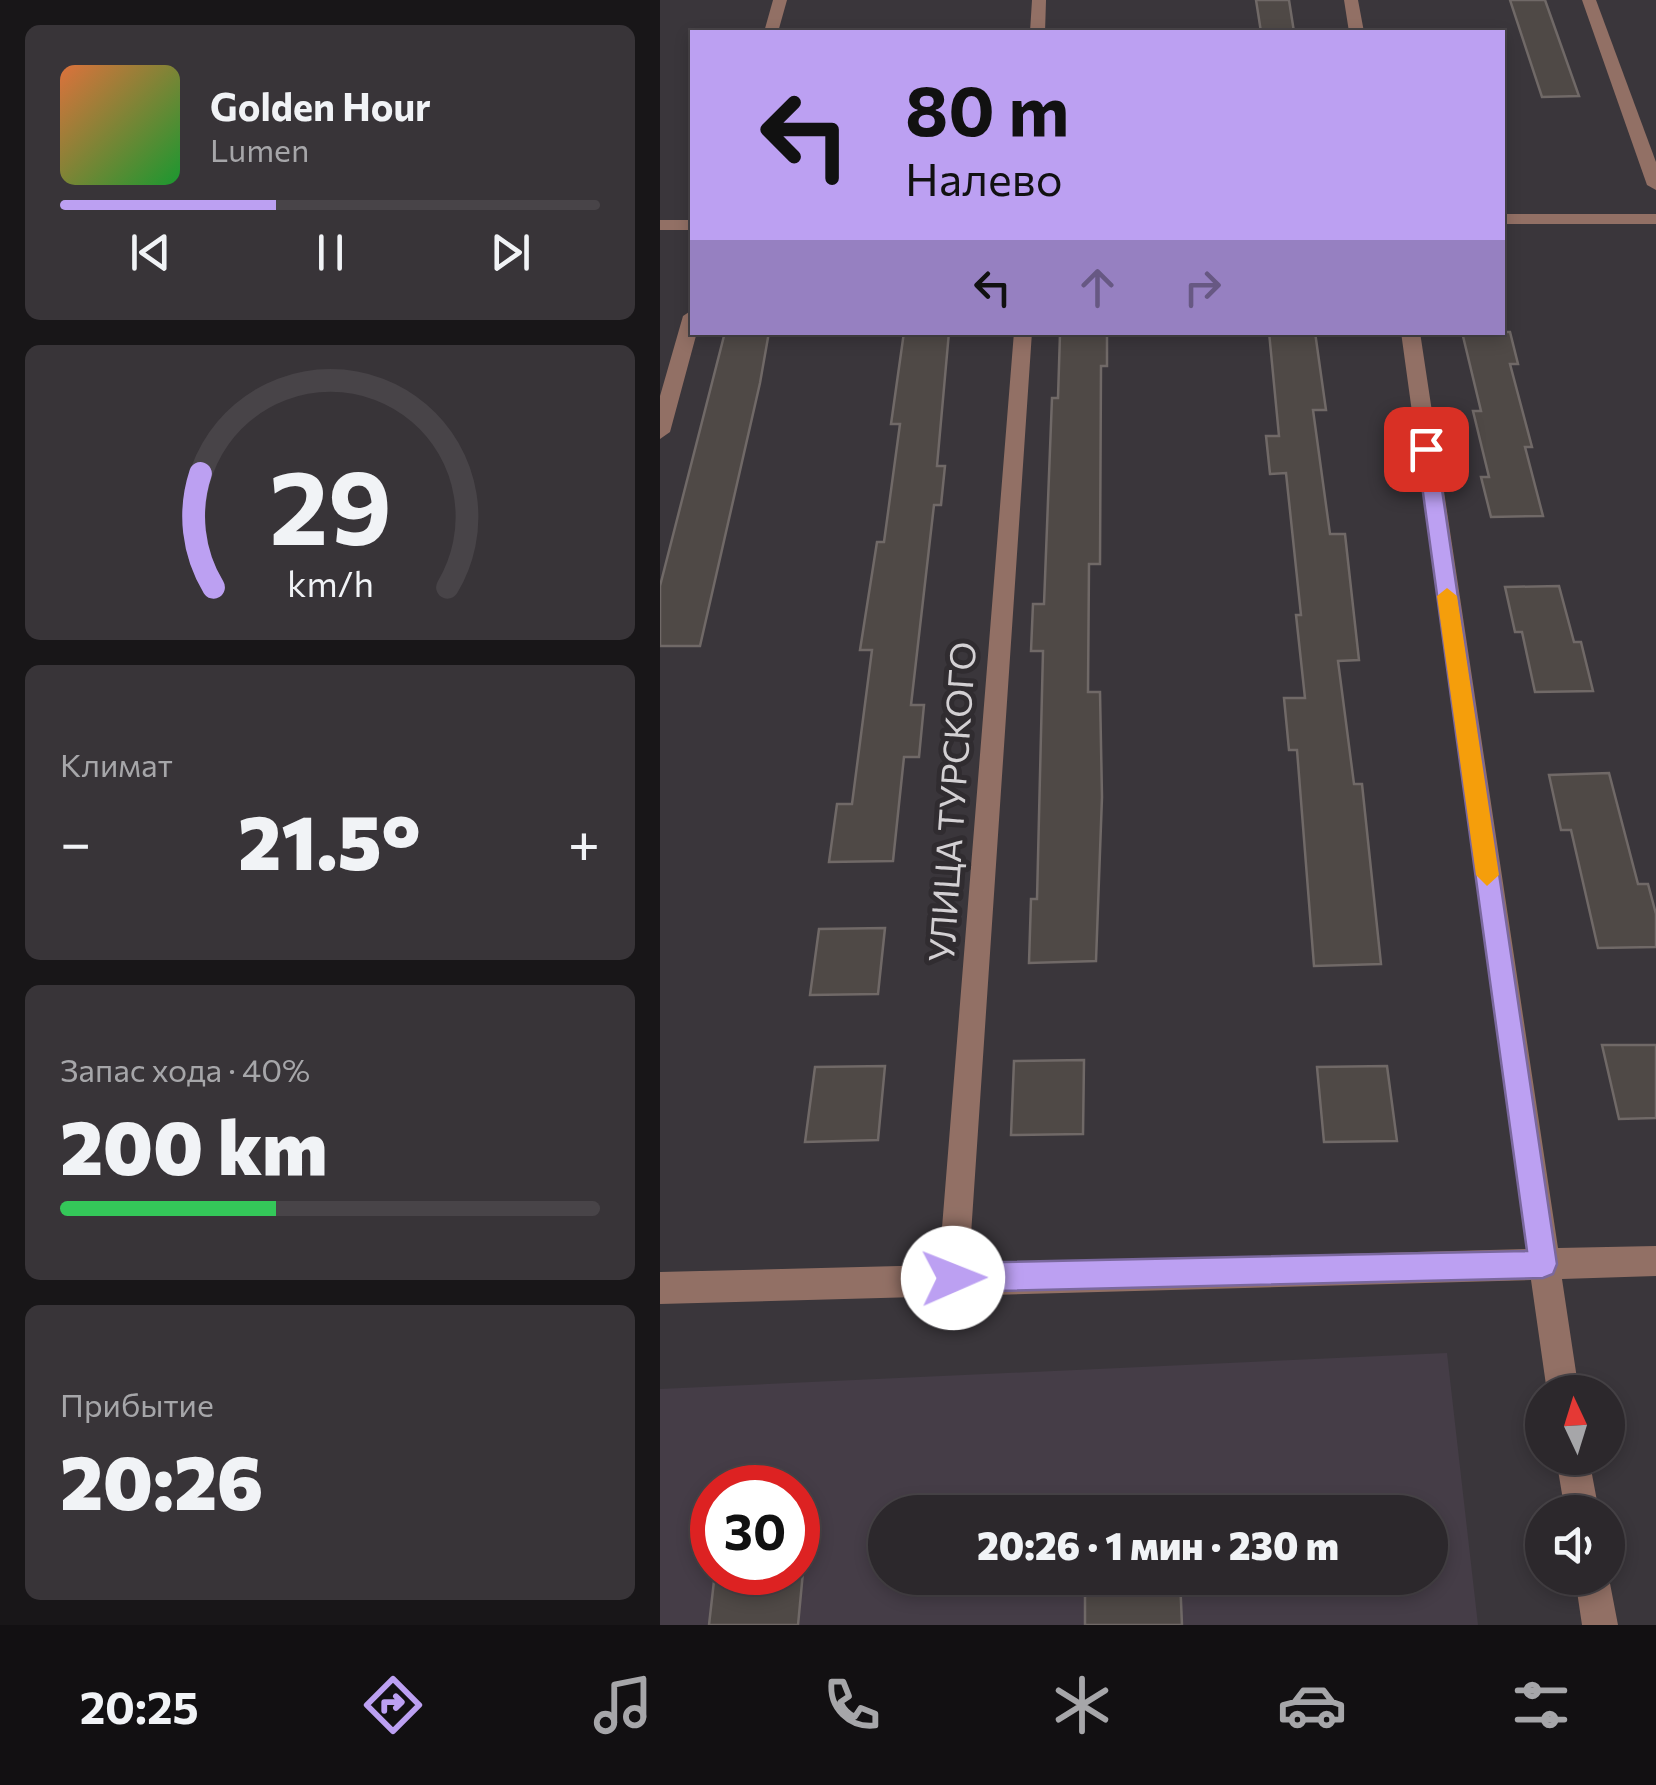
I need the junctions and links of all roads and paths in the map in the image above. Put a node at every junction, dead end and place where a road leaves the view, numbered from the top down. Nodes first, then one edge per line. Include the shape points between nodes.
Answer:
1 (780, 0) edge
2 (1039, 0) edge
3 (1351, 0) edge
4 (1589, 0) edge
5 (772, 30) edge
6 (1038, 30) edge
7 (1357, 30) edge
8 (1656, 185) edge
9 (1505, 219) edge
10 (1656, 219) edge
11 (660, 226) edge
12 (690, 226) edge
13 (690, 323) edge
14 (1024, 335) edge
15 (1410, 335) edge
16 (660, 432) edge
17 (1656, 1261) edge
18 (1543, 1264) junction
19 (953, 1278) junction
20 (660, 1288) edge
21 (1560, 1375) edge
22 (1595, 1595) edge
23 (1600, 1625) edge

1 - 5 street
2 - 6 street
3 - 7 street
4 - 8 street
9 - 10 street
11 - 12 street
13 - 16 street
14 - 19 street, УЛИЦА ТУРСКОГО
15 - 18 street
17 - 18 street
18 - 19 street
18 - 21 street
19 - 20 street
22 - 23 street

